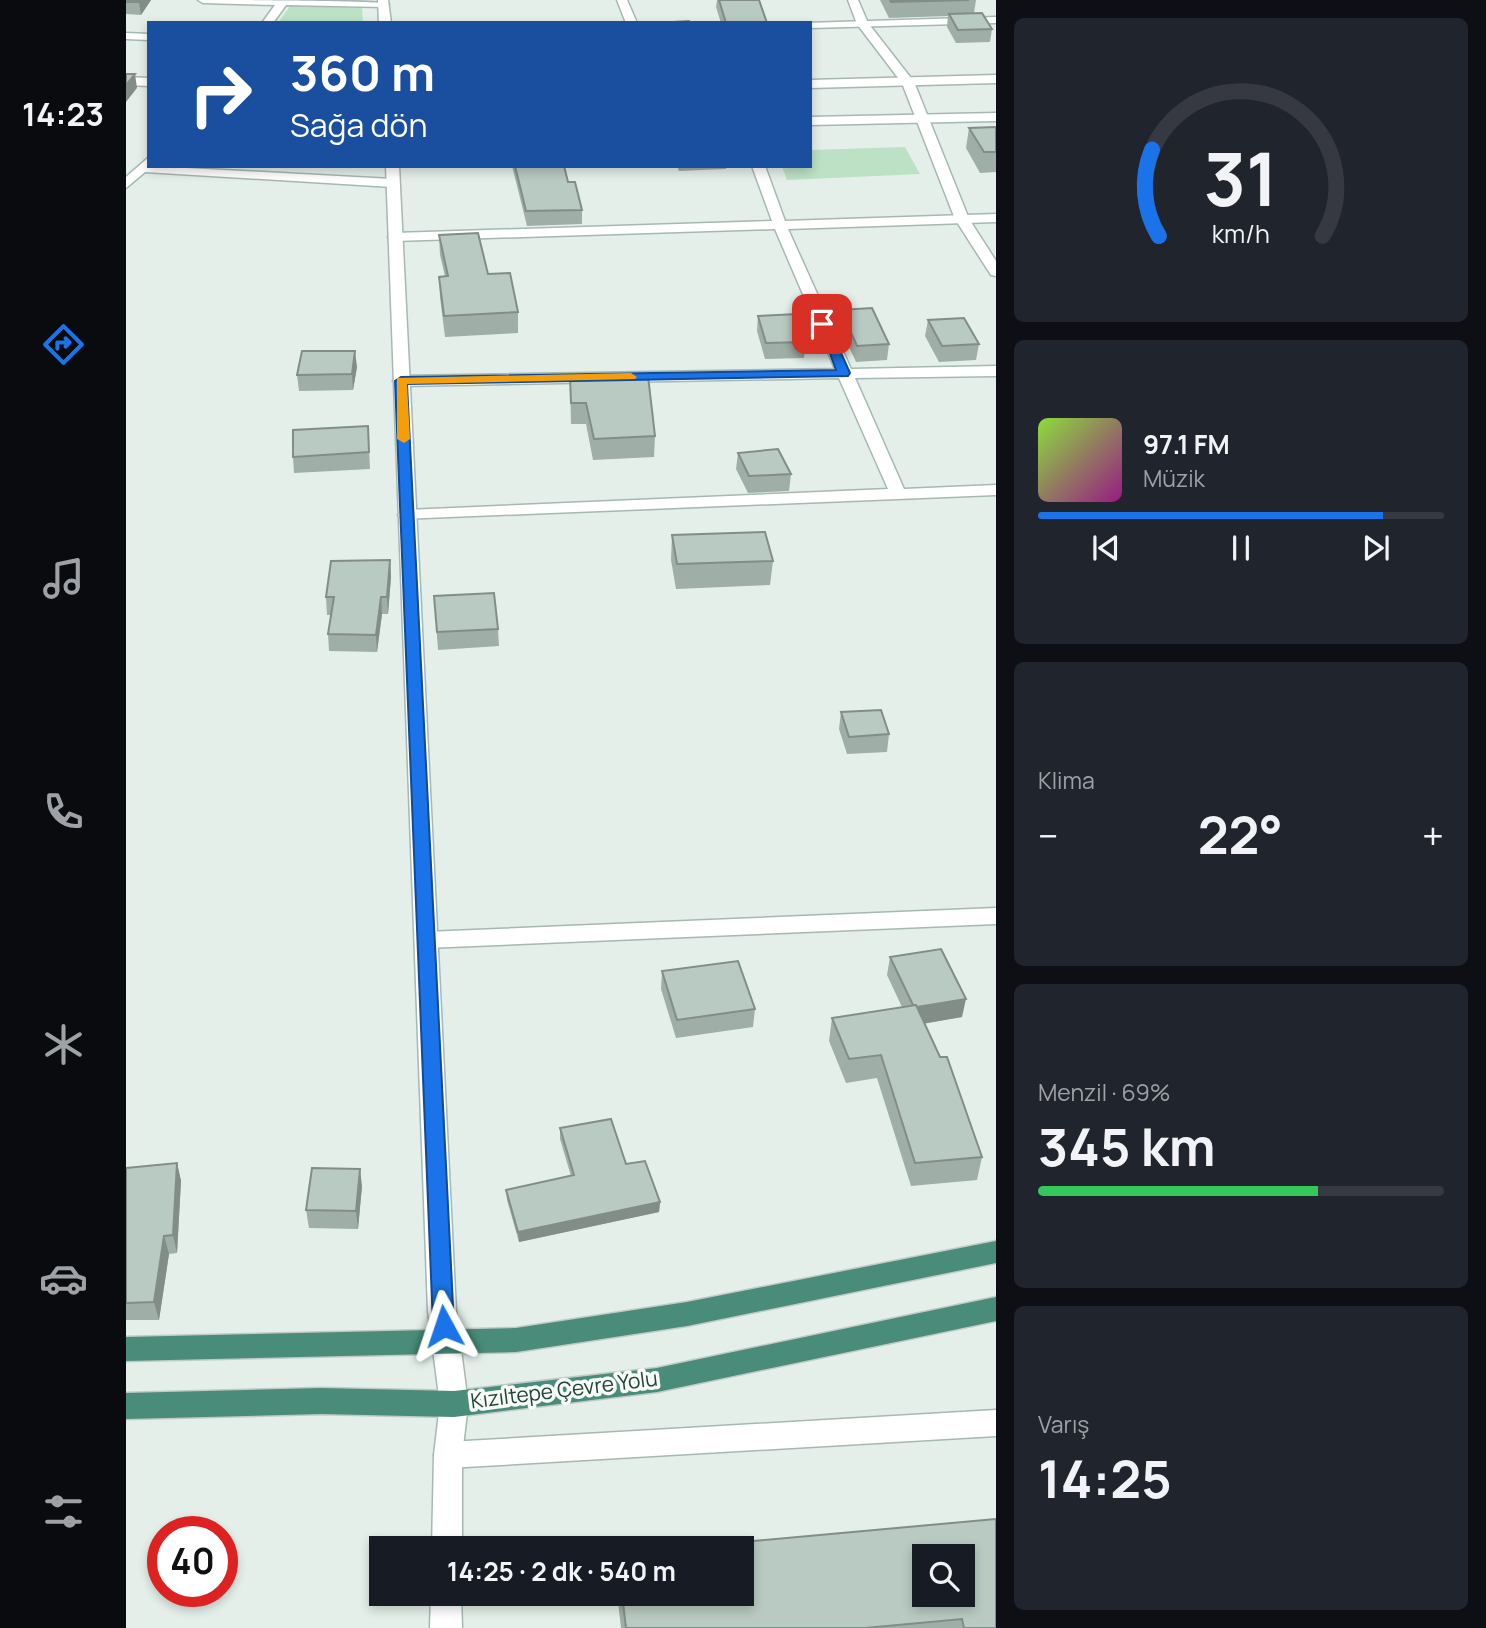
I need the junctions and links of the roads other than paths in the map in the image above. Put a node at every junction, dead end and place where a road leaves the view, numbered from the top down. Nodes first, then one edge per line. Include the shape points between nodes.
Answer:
1 (202, 0) edge
2 (622, 0) edge
3 (853, 0) edge
4 (284, 1) edge
5 (384, 2) edge
6 (996, 20) edge
7 (269, 21) edge
8 (385, 21) edge
9 (631, 21) edge
10 (863, 24) junction
11 (812, 25) edge
12 (126, 36) edge
13 (147, 37) edge
14 (996, 79) edge
15 (126, 81) edge
16 (147, 82) edge
17 (908, 82) junction
18 (812, 84) edge
19 (996, 117) edge
20 (920, 118) junction
21 (812, 121) edge
22 (145, 164) edge
23 (244, 168) edge
24 (759, 168) edge
25 (392, 174) edge
26 (126, 184) edge
27 (996, 218) edge
28 (962, 219) junction
29 (780, 225) junction
30 (395, 237) junction
31 (996, 272) edge
32 (996, 371) edge
33 (844, 373) junction
34 (401, 381) junction
35 (996, 490) edge
36 (898, 494) junction
37 (407, 515) junction
38 (996, 916) edge
39 (426, 940) junction
40 (996, 1252) edge
41 (996, 1309) edge
42 (446, 1341) junction
43 (126, 1349) edge
44 (454, 1404) junction
45 (126, 1406) edge
46 (996, 1423) edge
47 (448, 1455) junction
48 (447, 1536) edge
49 (446, 1606) edge
50 (446, 1628) edge

1 - 4 street
2 - 9 street
3 - 10 street
4 - 5 street
4 - 7 street
5 - 8 street
6 - 10 street
10 - 11 street
10 - 17 street
12 - 13 street
14 - 17 street
15 - 16 street
17 - 18 street
17 - 20 street
19 - 20 street
20 - 21 street
20 - 28 street
22 - 26 street
23 - 25 street
24 - 29 street
25 - 30 street
27 - 28 street
28 - 29 street
28 - 31 street
29 - 30 street
29 - 33 street
30 - 34 street
32 - 33 street
33 - 34 street
33 - 36 street
34 - 37 street
35 - 36 street
36 - 37 street
37 - 39 street
38 - 39 street
39 - 42 street
40 - 42 highway via 687,1314 516,1340
41 - 44 highway, Kızıltepe Çevre Yolu via 657,1380
42 - 43 highway
42 - 44 street
44 - 45 highway, Kızıltepe Çevre Yolu via 321,1401
44 - 47 street
46 - 47 street
47 - 48 street
49 - 50 street

